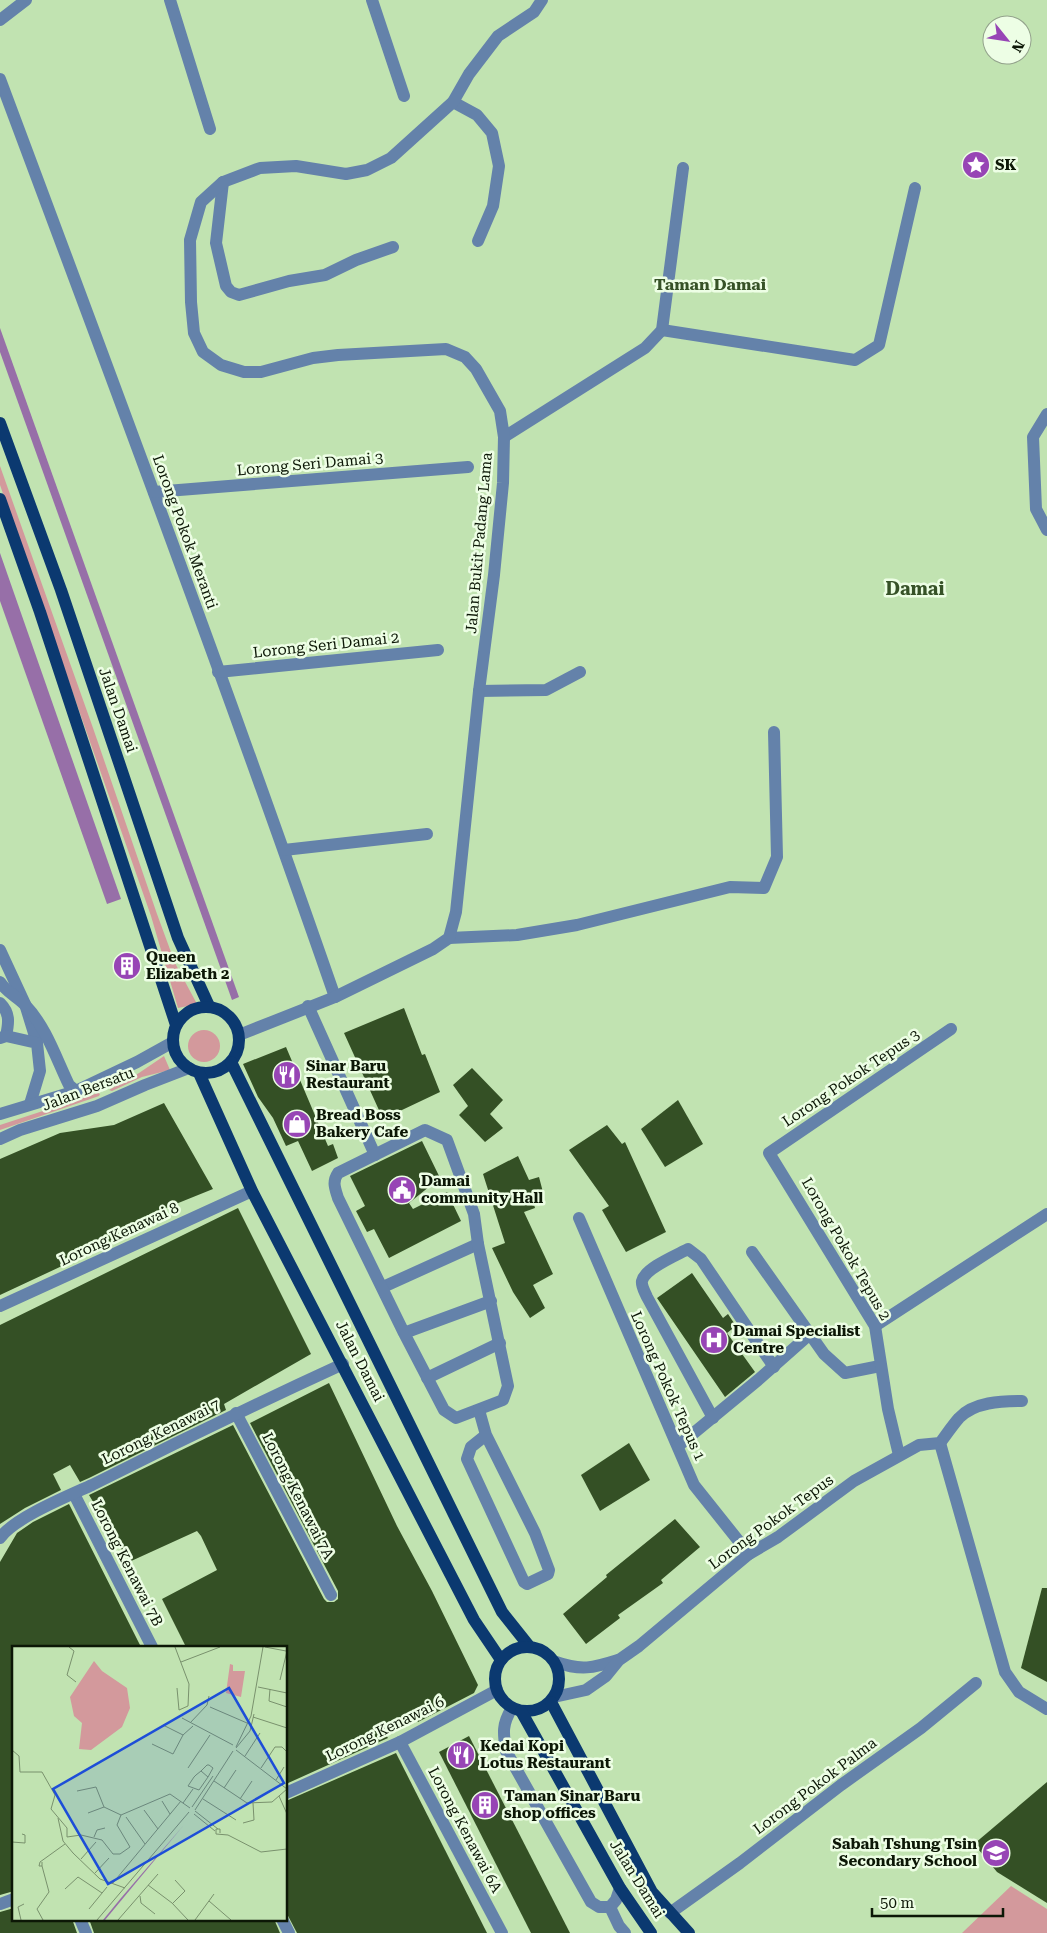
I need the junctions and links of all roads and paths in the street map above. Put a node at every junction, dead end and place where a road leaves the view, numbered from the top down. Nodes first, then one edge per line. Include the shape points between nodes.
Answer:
1 (26, 0) edge
2 (170, 0) edge
3 (372, 0) edge
4 (542, 0) edge
5 (0, 20) edge
6 (0, 80) edge
7 (404, 96) dead end
8 (453, 102) junction
9 (210, 129) dead end
10 (683, 168) dead end
11 (223, 182) junction
12 (915, 188) dead end
13 (478, 241) dead end
14 (393, 247) dead end
15 (662, 330) junction
16 (1047, 414) edge
17 (0, 424) edge
18 (504, 437) junction
19 (468, 467) dead end
20 (154, 492) junction
21 (0, 499) edge
22 (1047, 530) edge
23 (438, 650) dead end
24 (218, 672) junction
25 (580, 672) dead end
26 (479, 691) junction
27 (774, 732) dead end
28 (427, 834) dead end
29 (284, 850) junction
30 (449, 938) junction
31 (0, 950) edge
32 (0, 982) edge
33 (335, 997) junction
34 (0, 1003) edge
35 (25, 1004) junction
36 (209, 1006) junction
37 (308, 1006) junction
38 (176, 1025) junction
39 (951, 1029) dead end
40 (240, 1035) junction
41 (3, 1037) edge
42 (173, 1042) junction
43 (37, 1043) junction
44 (231, 1062) junction
45 (194, 1071) junction
46 (76, 1090) junction
47 (30, 1104) junction
48 (0, 1114) edge
49 (0, 1139) edge
50 (769, 1153) joint
51 (375, 1155) junction
52 (252, 1191) junction
53 (1047, 1214) edge
54 (579, 1218) dead end
55 (478, 1244) junction
56 (752, 1252) dead end
57 (383, 1287) junction
58 (491, 1301) junction
59 (0, 1306) edge
60 (875, 1326) junction
61 (404, 1333) junction
62 (810, 1334) junction
63 (500, 1343) junction
64 (343, 1364) junction
65 (880, 1366) junction
66 (774, 1367) junction
67 (427, 1378) junction
68 (1022, 1401) dead end
69 (479, 1410) junction
70 (236, 1413) junction
71 (713, 1418) junction
72 (486, 1435) junction
73 (940, 1444) junction
74 (678, 1446) junction
75 (899, 1455) junction
76 (74, 1494) junction
77 (0, 1538) edge
78 (749, 1554) junction
79 (331, 1595) dead end
80 (151, 1646) edge
81 (529, 1646) junction
82 (501, 1660) junction
83 (620, 1660) junction
84 (556, 1662) junction
85 (976, 1683) dead end
86 (497, 1690) junction
87 (552, 1699) junction
88 (516, 1709) junction
89 (1047, 1710) edge
90 (400, 1742) junction
91 (288, 1792) edge
92 (620, 1888) junction
93 (12, 1900) edge
94 (0, 1904) edge
95 (610, 1907) junction
96 (670, 1913) junction
97 (80, 1920) edge
98 (282, 1920) edge
99 (86, 1933) edge
100 (289, 1933) edge
101 (502, 1933) edge
102 (625, 1933) edge
103 (651, 1933) edge
104 (689, 1933) edge

1 - 5 street
2 - 9 street
3 - 7 street
4 - 8 street, Jalan Bukit Padang Lama via 534,12 498,36 469,74
6 - 20 street, Lorong Pokok Meranti
8 - 11 street, Jalan Bukit Padang Lama via 391,158 367,170 346,174 296,166 260,168
8 - 13 street via 477,115 492,133 499,166 493,206
10 - 15 street
11 - 14 street via 216,243 226,286 238,295 325,275
11 - 18 street, Jalan Bukit Padang Lama via 201,202 190,240 193,325 203,352 221,365 244,372 261,372 313,358 446,349 465,357 476,369 500,411
12 - 15 street via 879,345 855,360
15 - 18 street via 645,348
16 - 22 street via 1033,438 1036,509
17 - 36 main road, Jalan Damai via 61,590 178,938
18 - 26 street, Jalan Bukit Padang Lama via 495,566
19 - 20 street, Lorong Seri Damai 3
20 - 24 street, Lorong Pokok Meranti
21 - 38 main road
23 - 24 street, Lorong Seri Damai 2
24 - 29 street, Lorong Pokok Meranti
25 - 26 street via 546,690
26 - 30 street, Jalan Bukit Padang Lama via 456,912
27 - 30 street via 777,857 764,888 730,887 577,925 526,934
28 - 29 street
29 - 33 street, Lorong Pokok Meranti
30 - 33 street
31 - 35 street
32 - 35 street
33 - 37 street
34 - 41 street via 7,1010 9,1022
35 - 43 street
35 - 46 street via 40,1023 69,1084
36 - 38 main road via 189,1010
36 - 40 main road via 229,1015
37 - 40 street
37 - 51 street
38 - 42 main road
39 - 50 street, Lorong Pokok Tepus 3
40 - 44 main road
41 - 43 street
42 - 45 main road via 180,1062
42 - 46 street, Jalan Bersatu
43 - 47 street via 40,1070
44 - 45 main road via 216,1072
44 - 81 main road, Jalan Damai via 502,1612
45 - 49 street, Jalan Bersatu via 145,1085 97,1106
45 - 52 main road, Jalan Damai
46 - 47 street, Jalan Bersatu
47 - 48 street, Jalan Bersatu
50 - 60 street, Lorong Pokok Tepus 2
51 - 55 street via 425,1130 447,1140 474,1214
51 - 57 street via 338,1173 334,1184
52 - 59 street, Lorong Kenawai 8
52 - 64 main road, Jalan Damai
53 - 60 street
54 - 74 street, Lorong Pokok Tepus 1
55 - 57 street
55 - 58 street
56 - 62 street
57 - 61 street
58 - 61 street
58 - 63 street
60 - 65 street, Lorong Pokok Tepus 2
61 - 67 street
62 - 65 street via 824,1354 845,1373
62 - 66 street
63 - 67 street
63 - 69 street via 508,1386 503,1400
64 - 70 street, Lorong Kenawai 7
64 - 82 main road, Jalan Damai via 474,1620
65 - 75 street, Lorong Pokok Tepus 2
66 - 71 street
66 - 71 street via 702,1259 694,1252 688,1249 647,1274 642,1286 647,1297
67 - 69 street via 444,1410 456,1418
68 - 73 street via 994,1401 970,1410 959,1417
69 - 72 street
70 - 76 street, Lorong Kenawai 7
70 - 79 street, Lorong Kenawai 7A
71 - 74 street
72 - 72 street via 535,1533 549,1570 548,1574 527,1584 468,1459 471,1447
73 - 75 street, Lorong Pokok Tepus via 919,1445
73 - 89 street via 1005,1672 1019,1692
74 - 78 street, Lorong Pokok Tepus 1 via 694,1485
75 - 78 street, Lorong Pokok Tepus via 854,1481 778,1537
76 - 77 street, Lorong Kenawai 7 via 23,1519
76 - 80 street, Lorong Kenawai 7B
78 - 83 street, Lorong Pokok Tepus
81 - 82 main road via 513,1650
81 - 84 main road via 544,1651
82 - 86 main road via 495,1675
83 - 84 street, Lorong Pokok Tepus via 594,1668 574,1668
83 - 87 street, Lorong Pokok Tepus via 606,1676 586,1690
84 - 87 main road via 559,1686
85 - 96 street, Lorong Pokok Palma via 921,1728
86 - 88 main road via 503,1700
86 - 90 street, Lorong Kenawai 6
87 - 88 main road via 537,1710
87 - 96 main road, Jalan Damai via 652,1892
88 - 92 main road, Jalan Damai
88 - 95 street via 506,1717 503,1730 506,1751 591,1902 599,1907
90 - 91 street, Lorong Kenawai 6
90 - 101 street, Lorong Kenawai 6A
92 - 95 street
92 - 103 main road, Jalan Damai
93 - 94 street
95 - 102 street
96 - 104 main road, Jalan Damai
97 - 99 street
98 - 100 street

